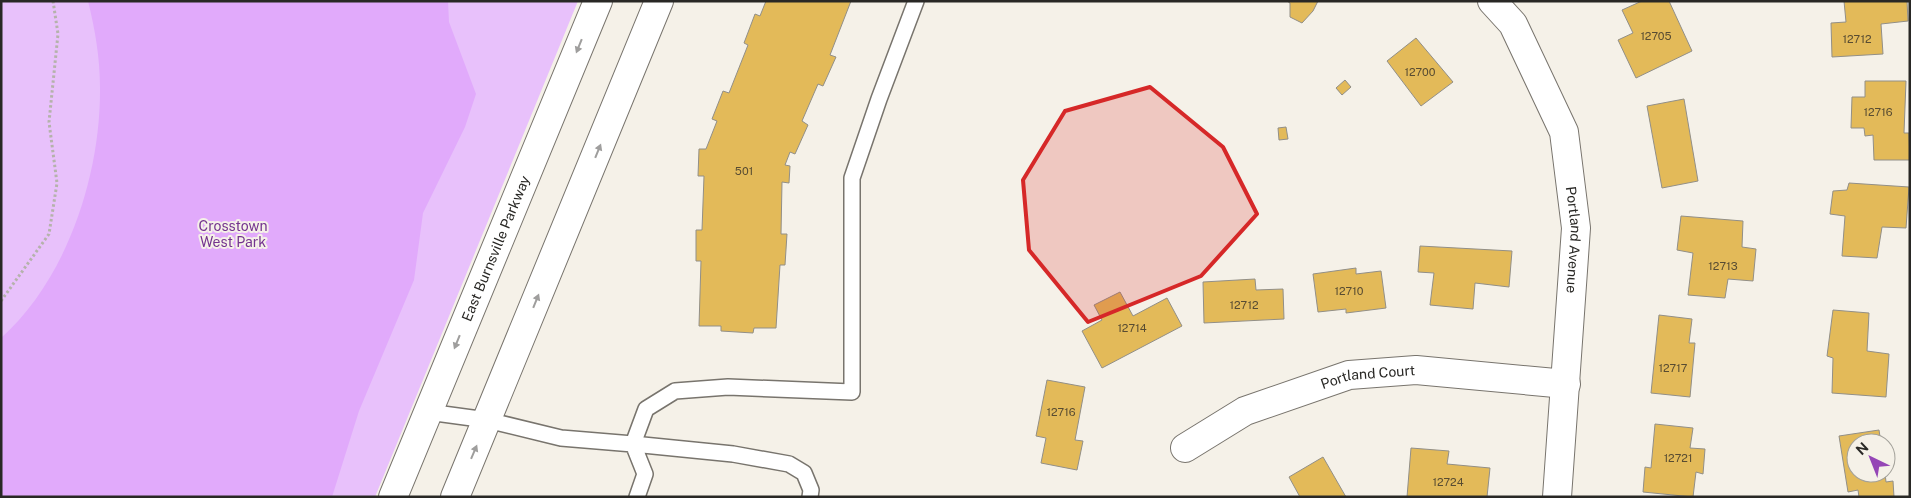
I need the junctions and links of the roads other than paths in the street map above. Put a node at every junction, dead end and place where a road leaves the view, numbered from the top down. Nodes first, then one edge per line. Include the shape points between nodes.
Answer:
1 (598, 1) edge
2 (659, 1) edge
3 (916, 1) edge
4 (1492, 1) edge
5 (1566, 384) junction
6 (428, 412) junction
7 (487, 420) junction
8 (633, 444) junction
9 (1186, 448) dead end
10 (393, 497) edge
11 (455, 497) edge
12 (637, 497) edge
13 (810, 497) edge
14 (1557, 497) edge

1 -> 6 street, East Burnsville Parkway
7 -> 2 street
3 - 8 lane via 852,178 852,392 728,387 675,391 646,409
4 - 5 street, Portland Avenue via 1513,24 1564,132 1576,228
5 - 9 street, Portland Court via 1416,370 1349,375 1245,411
5 - 14 street, Portland Avenue
6 - 7 lane
6 - 10 street, East Burnsville Parkway
7 - 8 lane via 561,438
11 -> 7 street
8 - 12 lane via 645,474
8 - 13 lane via 733,454 789,464 804,473 811,490

